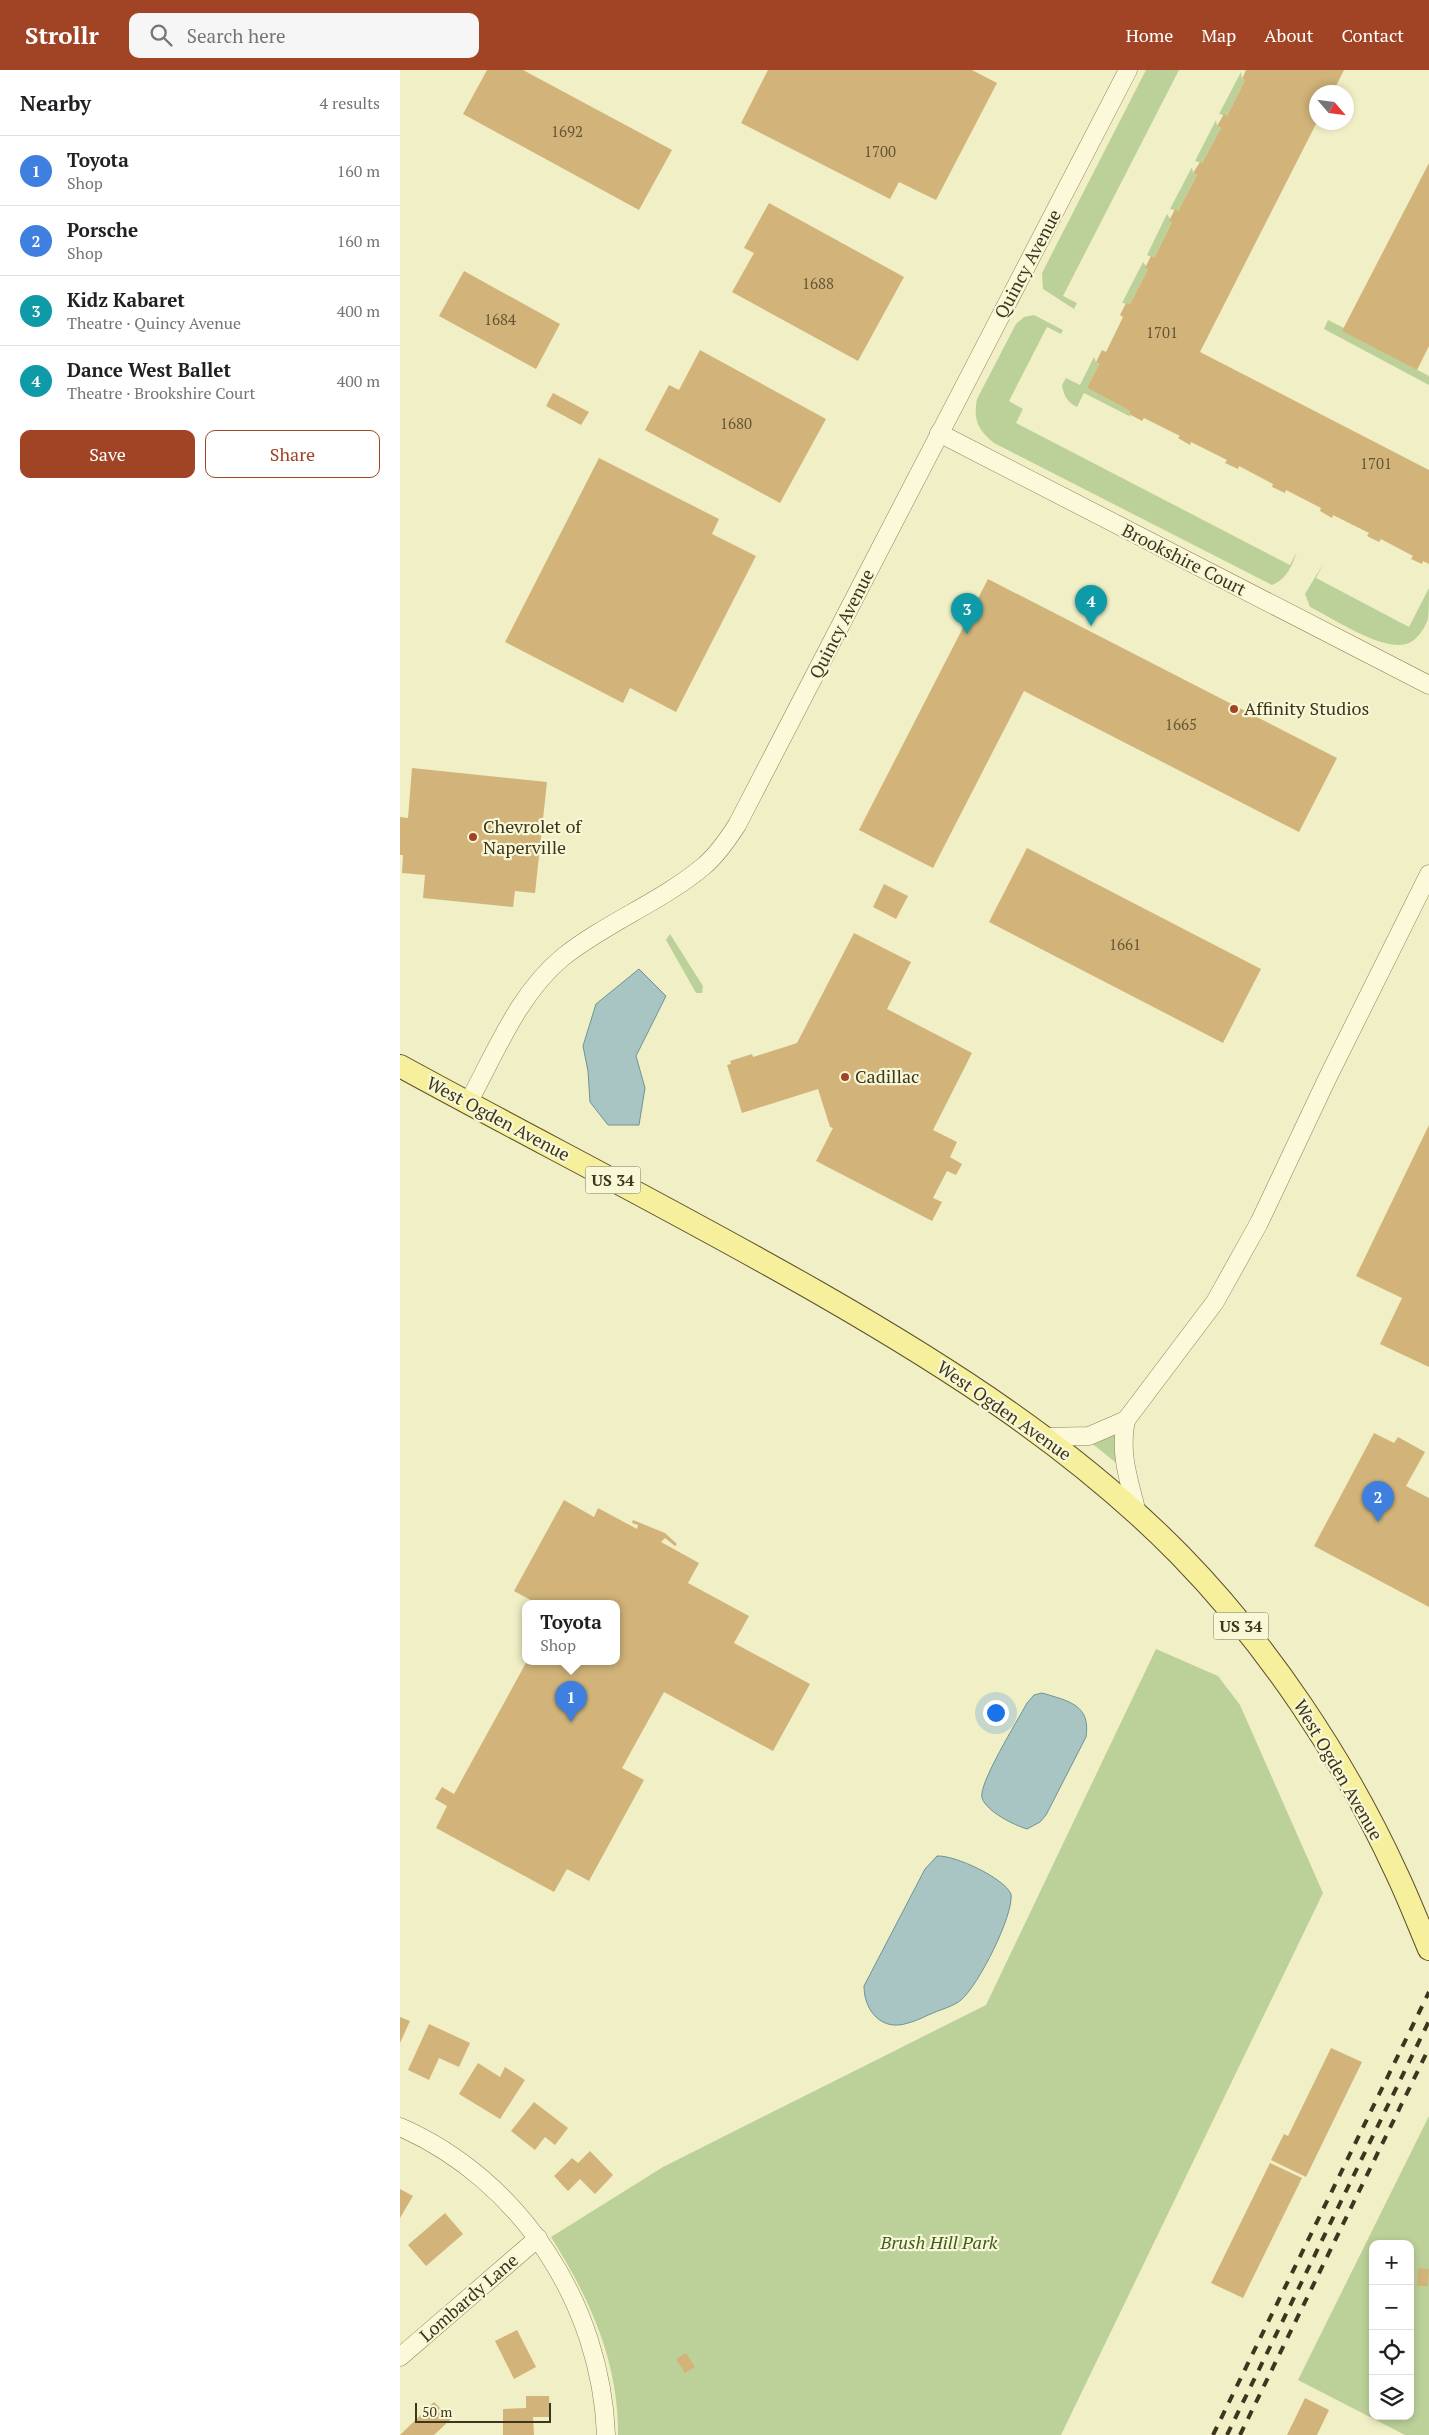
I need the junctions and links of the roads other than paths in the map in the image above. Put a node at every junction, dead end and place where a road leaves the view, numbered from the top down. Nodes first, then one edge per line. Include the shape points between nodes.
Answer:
1 (1128, 70) edge
2 (939, 433) junction
3 (1429, 686) edge
4 (1429, 874) edge
5 (400, 1066) edge
6 (468, 1103) junction
7 (1126, 1420) junction
8 (1044, 1437) junction
9 (1137, 1513) junction
10 (1429, 1949) edge
11 (400, 2126) edge
12 (538, 2238) junction
13 (400, 2357) edge
14 (606, 2435) edge

1 - 2 street, Quincy Avenue
2 - 3 street, Brookshire Court
2 - 6 street, Quincy Avenue via 748,806 728,838 705,865 670,891 585,941 546,973 519,1009
4 - 7 street via 1228,1282
5 - 6 main road, West Ogden Avenue / US 34
6 - 8 main road, West Ogden Avenue / US 34 via 886,1331 973,1386
7 - 8 street via 1089,1436
7 - 9 street via 1122,1441
8 - 9 main road, West Ogden Avenue / US 34
9 - 10 main road, West Ogden Avenue / US 34 via 1221,1601 1315,1724 1396,1871
11 - 12 street via 469,2169 524,2219
12 - 13 street, Lombardy Lane
12 - 14 street via 576,2301 591,2341

